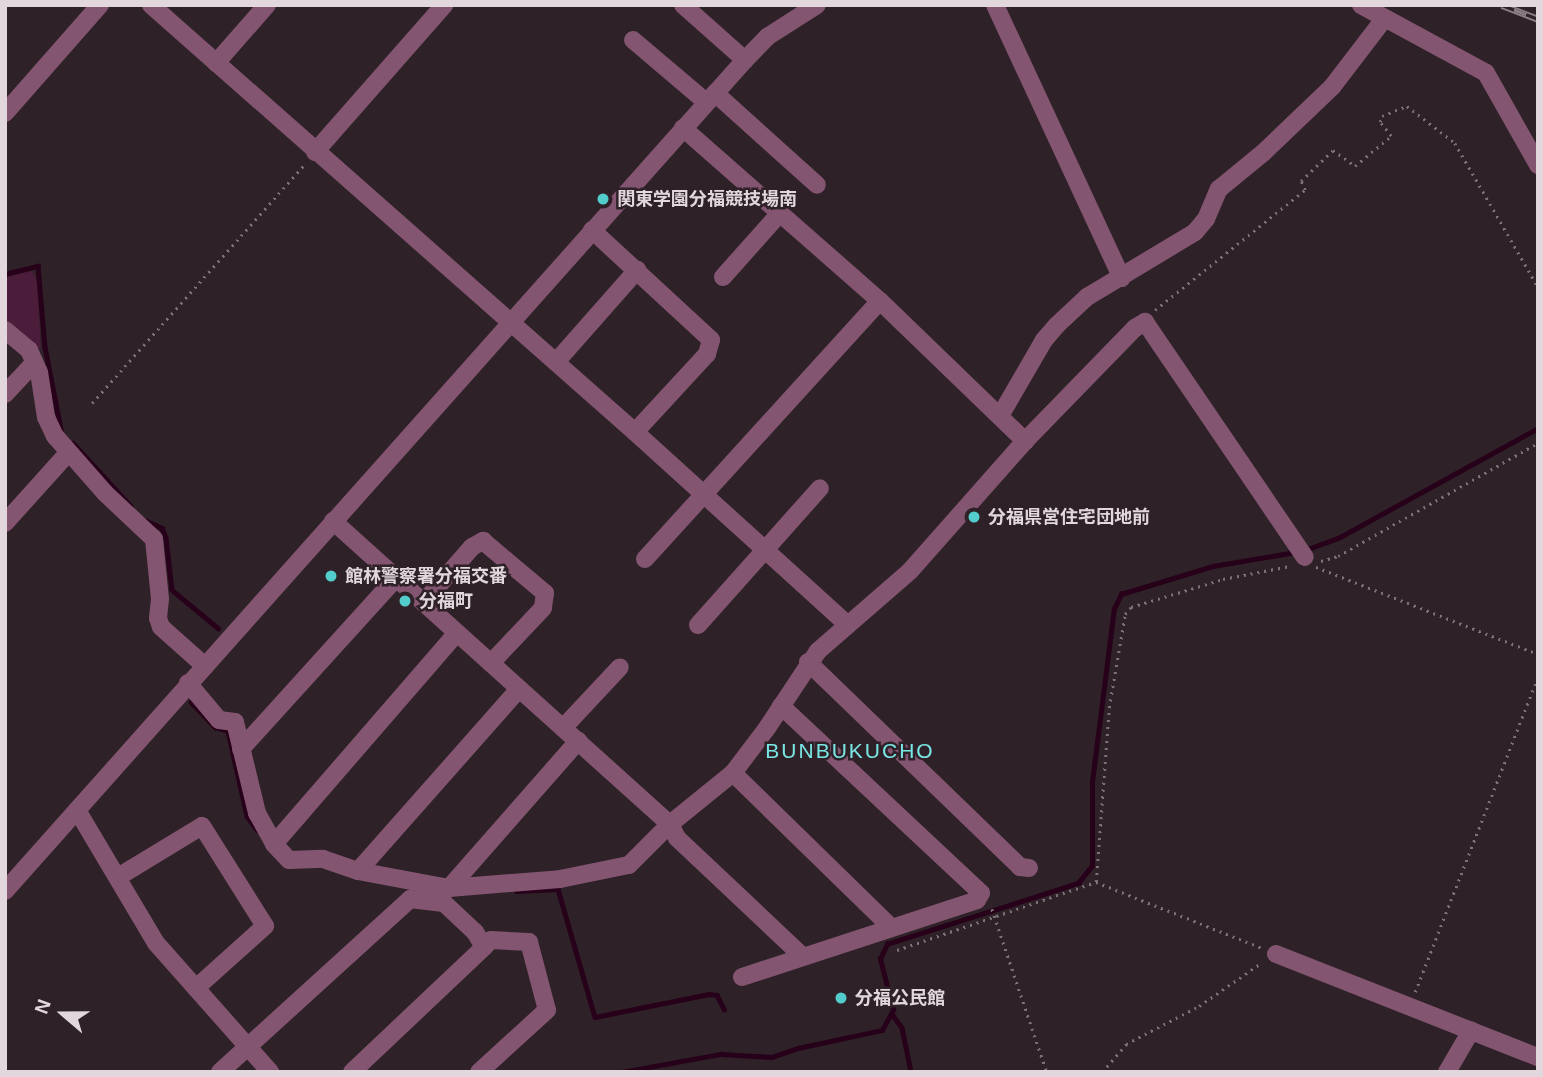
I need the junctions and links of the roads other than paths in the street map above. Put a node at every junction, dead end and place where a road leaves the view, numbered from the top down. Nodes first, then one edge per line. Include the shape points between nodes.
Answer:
1 (100, 5) edge
2 (152, 5) edge
3 (267, 5) edge
4 (444, 5) edge
5 (683, 5) edge
6 (817, 5) edge
7 (995, 5) edge
8 (1361, 5) edge
9 (1384, 19) junction
10 (633, 40) dead end
11 (744, 60) junction
12 (216, 63) junction
13 (711, 98) junction
14 (5, 113) edge
15 (683, 128) junction
16 (315, 152) junction
17 (1538, 165) edge
18 (817, 184) dead end
19 (780, 213) junction
20 (592, 230) junction
21 (637, 270) junction
22 (723, 277) dead end
23 (1122, 278) junction
24 (880, 301) junction
25 (510, 322) junction
26 (5, 330) edge
27 (556, 362) junction
28 (34, 363) junction
29 (5, 394) edge
30 (1000, 416) junction
31 (635, 432) junction
32 (1026, 440) junction
33 (68, 453) junction
34 (820, 488) dead end
35 (704, 498) junction
36 (334, 521) junction
37 (5, 523) edge
38 (765, 550) junction
39 (1303, 556) road end
40 (645, 559) dead end
41 (396, 578) junction
42 (424, 603) junction
43 (698, 625) dead end
44 (848, 625) junction
45 (457, 633) junction
46 (808, 662) junction
47 (491, 663) junction
48 (205, 666) junction
49 (620, 667) dead end
50 (188, 683) junction
51 (519, 689) junction
52 (782, 706) junction
53 (563, 729) junction
54 (578, 741) junction
55 (241, 749) junction
56 (733, 773) junction
57 (77, 810) junction
58 (670, 824) junction
59 (274, 844) junction
60 (1029, 868) dead end
61 (358, 871) junction
62 (118, 877) junction
63 (449, 888) junction
64 (5, 891) edge
65 (891, 927) junction
66 (484, 947) junction
67 (1276, 954) road end
68 (802, 956) junction
69 (742, 977) dead end
70 (196, 988) junction
71 (1471, 1031) junction
72 (248, 1046) junction
73 (1538, 1057) edge
74 (220, 1072) edge
75 (270, 1072) edge
76 (352, 1072) edge
77 (479, 1072) edge
78 (1447, 1072) edge

1 - 14 street
2 - 12 street
3 - 12 street
4 - 16 street
5 - 11 street
6 - 11 street via 768,37
7 - 23 street
8 - 9 street
9 - 17 street via 1486,73
9 - 23 street via 1332,87 1219,189 1203,225
10 - 13 street
11 - 13 street
12 - 16 street
13 - 15 street
13 - 18 street
15 - 19 street
15 - 20 street
16 - 25 street
19 - 22 street
19 - 24 street
20 - 21 street
20 - 25 street
21 - 27 street
21 - 31 street via 707,333 711,348
23 - 30 street via 1087,297 1057,325
24 - 30 street
24 - 35 street
25 - 27 street
25 - 36 street
26 - 28 street via 29,351
27 - 31 street
28 - 29 street
28 - 33 street via 46,417
30 - 32 street
31 - 35 street
32 - 39 street via 1145,322
32 - 44 street via 930,551
33 - 37 street
33 - 48 street via 155,539 161,627
34 - 38 street
35 - 38 street
35 - 40 street via 693,502
36 - 41 street
36 - 48 street
38 - 43 street
38 - 44 street
41 - 42 street
41 - 55 street
42 - 45 street
42 - 47 street via 472,547 483,541 545,593 543,608
44 - 46 street
45 - 47 street
45 - 59 street
46 - 52 street
46 - 60 street via 1020,867
47 - 51 street
48 - 50 street
49 - 53 street
50 - 55 street via 219,720 235,722
50 - 57 street
51 - 53 street
51 - 61 street
52 - 56 street
52 - 65 street via 981,893 977,900
53 - 54 street
54 - 58 street
54 - 63 street
55 - 59 street via 257,813
56 - 58 street
56 - 65 street
57 - 62 street
57 - 64 street
58 - 63 street via 629,865 560,878
58 - 68 street via 677,838
59 - 61 street via 289,860 323,859
61 - 63 street
62 - 70 street via 156,943
62 - 70 street via 202,826 265,926
65 - 68 street
66 - 72 street via 444,903 410,898
66 - 76 street
66 - 77 street via 491,940 528,942 547,1010
67 - 71 street
68 - 69 street
70 - 72 street
71 - 73 street
71 - 78 street
72 - 74 street
72 - 75 street

